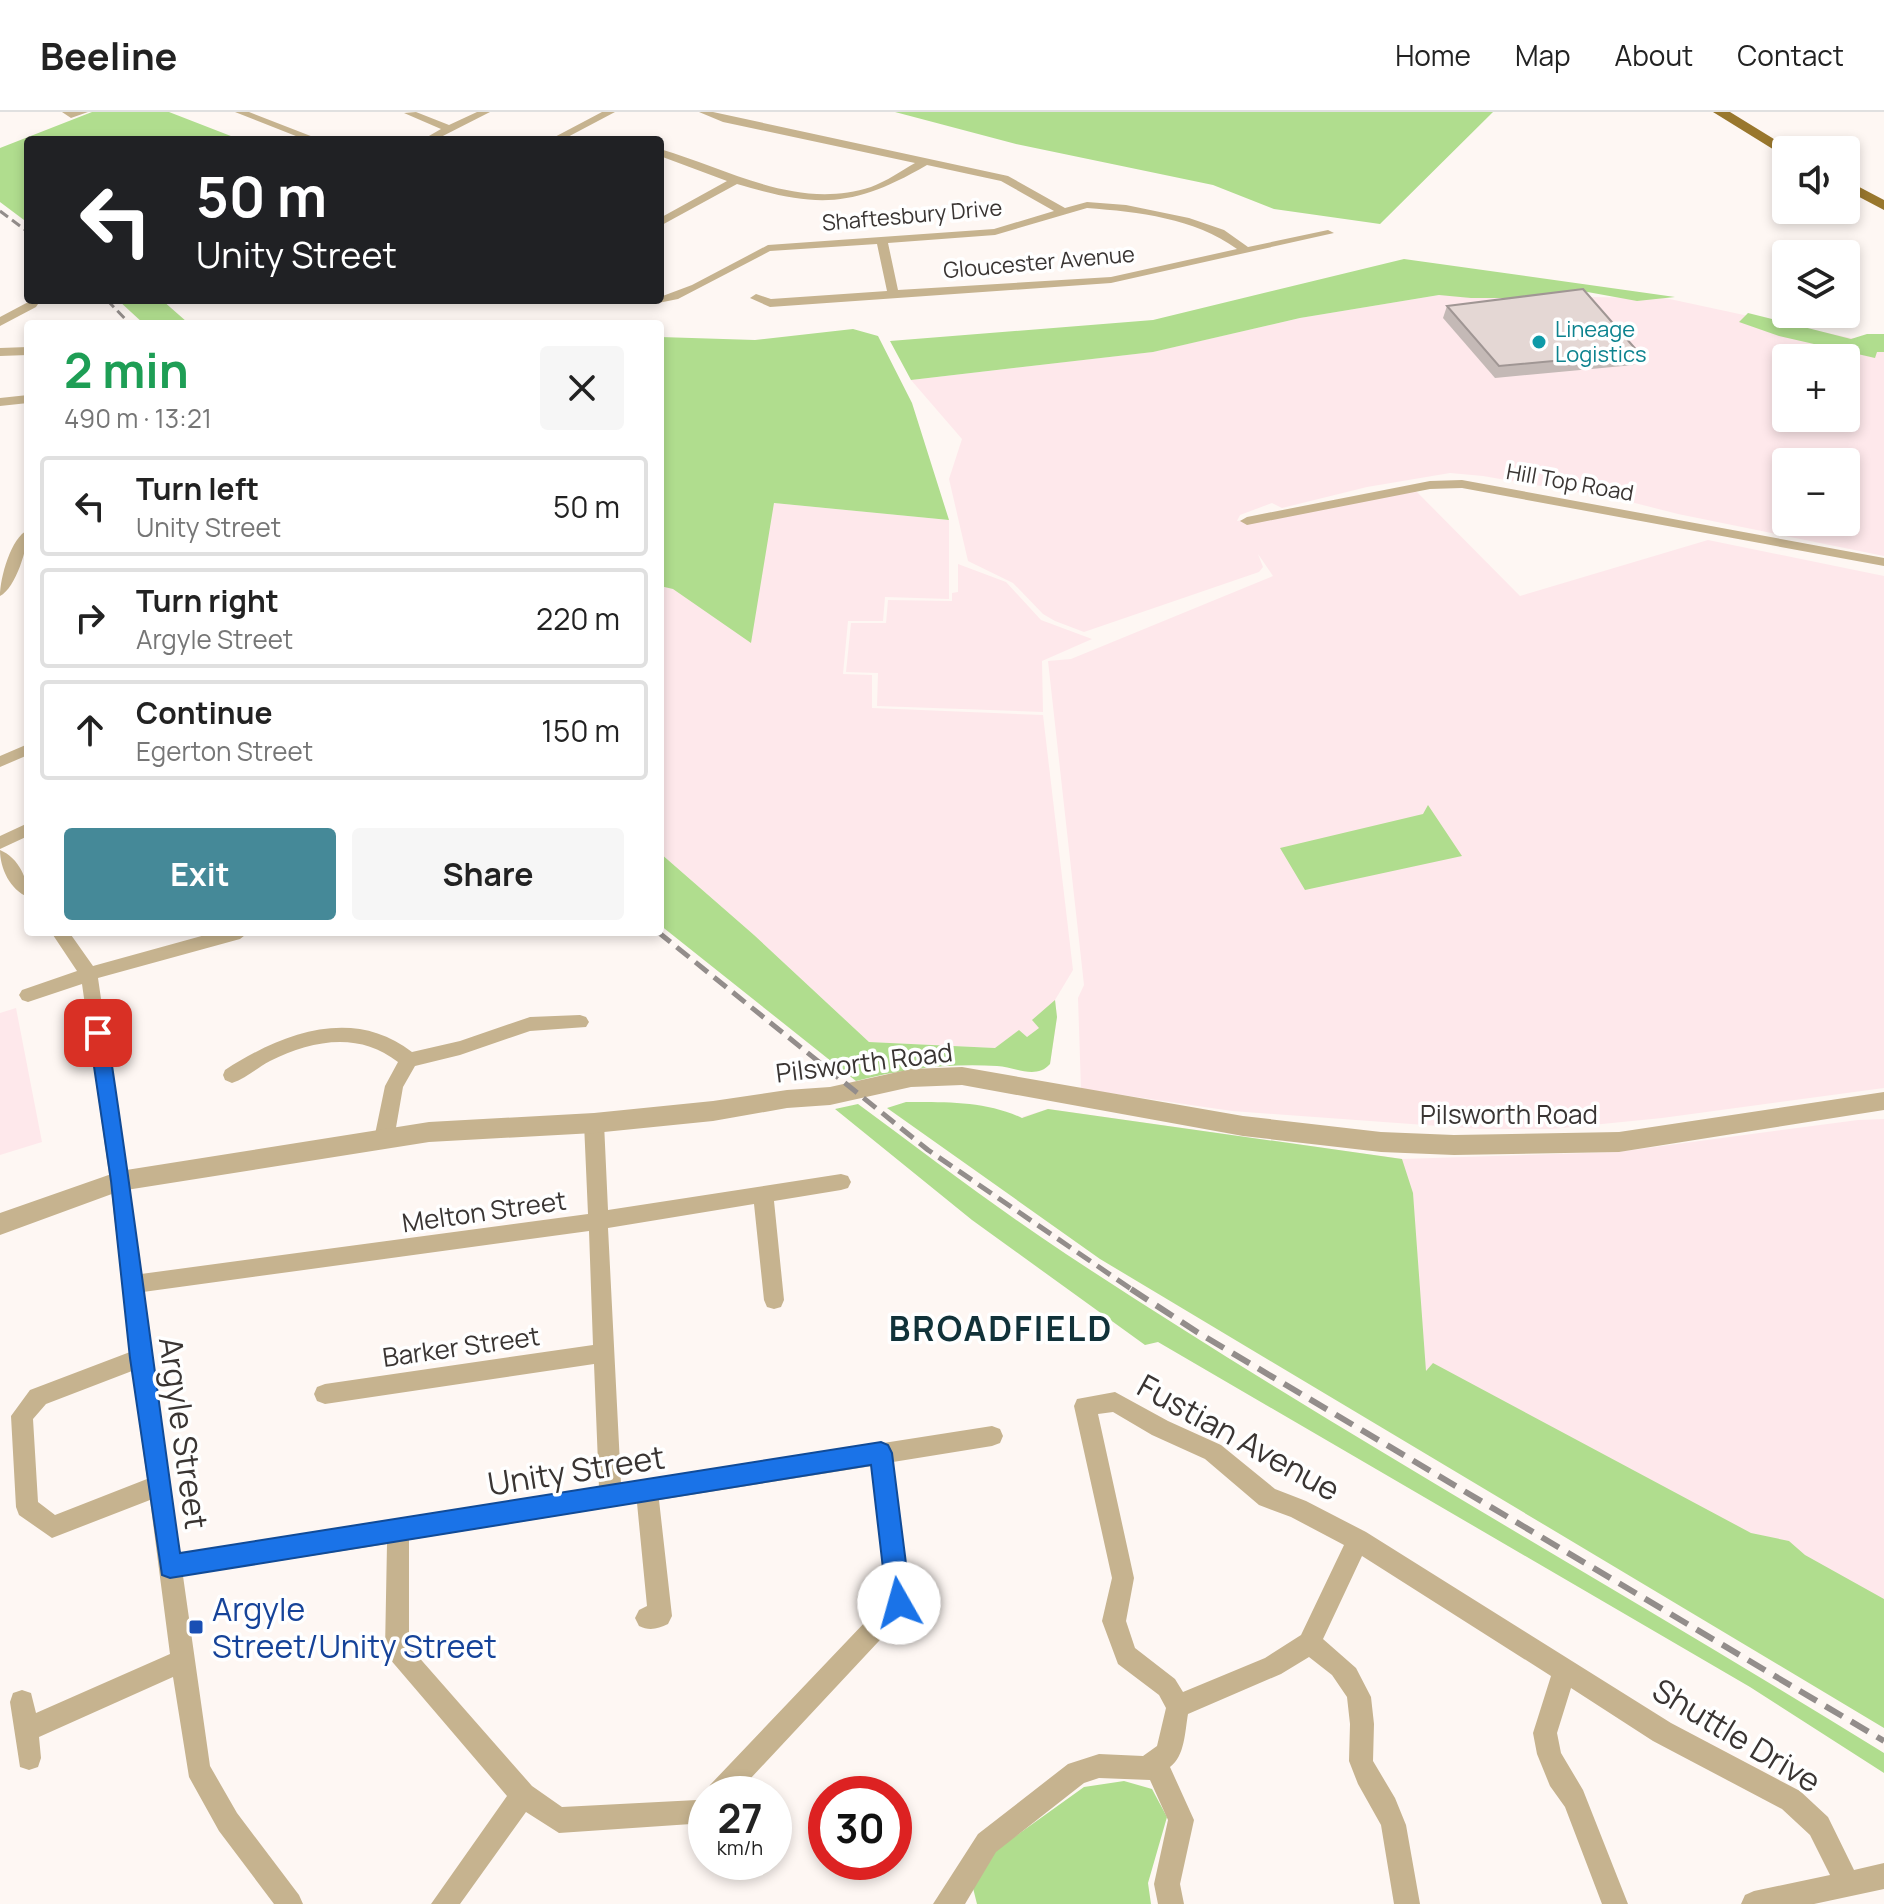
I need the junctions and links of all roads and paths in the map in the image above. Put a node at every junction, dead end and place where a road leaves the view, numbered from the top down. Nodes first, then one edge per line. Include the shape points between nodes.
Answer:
1 (67, 112) edge
2 (83, 112) edge
3 (485, 112) edge
4 (610, 112) edge
5 (704, 112) edge
6 (1720, 112) edge
7 (248, 113) edge
8 (409, 113) edge
9 (450, 129) junction
10 (306, 136) edge
11 (435, 136) edge
12 (562, 136) edge
13 (1772, 143) edge
14 (664, 153) edge
15 (924, 162) junction
16 (736, 180) junction
17 (1860, 192) edge
18 (1884, 206) edge
19 (1062, 211) junction
20 (664, 221) edge
21 (1328, 233) dead end
22 (882, 239) junction
23 (1245, 250) junction
24 (893, 294) junction
25 (756, 298) dead end
26 (664, 300) edge
27 (32, 304) dead end
28 (0, 322) edge
29 (24, 351) edge
30 (0, 352) edge
31 (24, 399) edge
32 (0, 402) edge
33 (1247, 521) dead end
34 (24, 542) edge
35 (1884, 562) edge
36 (0, 591) edge
37 (24, 751) edge
38 (0, 762) edge
39 (24, 831) edge
40 (0, 843) edge
41 (0, 856) edge
42 (24, 886) edge
43 (63, 936) edge
44 (226, 936) edge
45 (89, 974) junction
46 (28, 995) dead end
47 (580, 1022) dead end
48 (409, 1060) junction
49 (232, 1075) dead end
50 (1884, 1101) edge
51 (594, 1123) junction
52 (384, 1139) junction
53 (120, 1181) junction
54 (841, 1182) dead end
55 (763, 1194) junction
56 (599, 1221) junction
57 (0, 1224) edge
58 (132, 1284) junction
59 (774, 1300) dead end
60 (604, 1353) junction
61 (141, 1358) junction
62 (325, 1394) dead end
63 (992, 1436) dead end
64 (881, 1453) junction
65 (159, 1485) junction
66 (647, 1491) junction
67 (610, 1497) junction
68 (398, 1532) junction
69 (1358, 1540) junction
70 (170, 1567) junction
71 (647, 1618) dead end
72 (1309, 1643) junction
73 (182, 1661) junction
74 (1565, 1669) junction
75 (22, 1702) dead end
76 (1178, 1706) junction
77 (26, 1730) junction
78 (29, 1758) dead end
79 (1156, 1764) junction
80 (736, 1776) edge
81 (523, 1795) junction
82 (688, 1813) edge
83 (1884, 1876) edge
84 (1847, 1883) junction
85 (951, 1903) edge
86 (290, 1904) edge
87 (444, 1904) edge
88 (1171, 1904) edge
89 (1407, 1904) edge
90 (1615, 1904) edge
91 (1754, 1904) edge

1 - 2 street
3 - 9 street
4 - 12 street
5 - 15 street
6 - 13 main road
7 - 10 street
8 - 9 street
9 - 11 street
14 - 16 street
15 - 16 street via 873,190 834,197 798,195
15 - 19 street via 1004,178
16 - 20 street
17 - 18 main road
19 - 22 street, Shaftesbury Drive via 995,232
19 - 23 street, Shaftesbury Drive via 1087,205 1126,208 1220,232
21 - 23 street, Gloucester Avenue
22 - 24 street
22 - 26 street, Shaftesbury Drive via 768,248
23 - 24 street, Gloucester Avenue via 1111,280
24 - 25 street, Gloucester Avenue via 770,303
27 - 28 street
29 - 30 street
31 - 32 street
33 - 35 street, Hill Top Road via 1430,485 1462,484
34 - 36 street
37 - 38 street
39 - 40 street
41 - 42 street
43 - 45 street
44 - 45 street
45 - 46 street
45 - 53 street, Argyle Street
47 - 48 street via 530,1024
48 - 49 street via 381,1041 329,1036 284,1046
48 - 52 street via 394,1086
50 - 51 street, Pilsworth Road via 1619,1142 1454,1145 1243,1126 962,1076 911,1078 830,1096
51 - 52 street, Pilsworth Road
51 - 56 street
52 - 53 street, Pilsworth Road
53 - 57 street, Pilsworth Road
53 - 58 street, Argyle Street
54 - 55 street, Melton Street
55 - 56 street, Melton Street
55 - 59 street
56 - 58 street, Melton Street
56 - 60 street
58 - 61 street, Argyle Street
60 - 62 street, Barker Street
60 - 67 street
61 - 65 street, Argyle Street
61 - 65 street via 38,1397 22,1416 27,1507 52,1527
63 - 64 street, Unity Street
64 - 66 street, Unity Street
64 - 80 street via 899,1603
65 - 70 street, Argyle Street
66 - 67 street, Unity Street
66 - 71 street via 660,1616
67 - 68 street, Unity Street
68 - 70 street, Unity Street
68 - 81 street via 397,1650
69 - 72 street
69 - 74 street, Shuttle Drive
69 - 76 street, Fustian Avenue via 1267,1497 1213,1452 1115,1402 1085,1406 1123,1578 1114,1621 1126,1656 1167,1687
70 - 73 street, Argyle Street
72 - 76 street via 1273,1666
72 - 89 street via 1353,1679 1362,1705 1359,1756 1390,1815
73 - 77 street
73 - 86 street, Argyle Street via 196,1758 211,1798
74 - 84 street, Shuttle Drive via 1662,1732 1791,1800 1819,1826
74 - 90 street via 1545,1733
75 - 77 street
76 - 79 street via 1168,1753
77 - 78 street
79 - 85 street via 1147,1769 1099,1766 1077,1773 987,1843
79 - 88 street via 1181,1820 1167,1884
81 - 82 street via 559,1820
81 - 87 street
83 - 84 street
84 - 91 street

